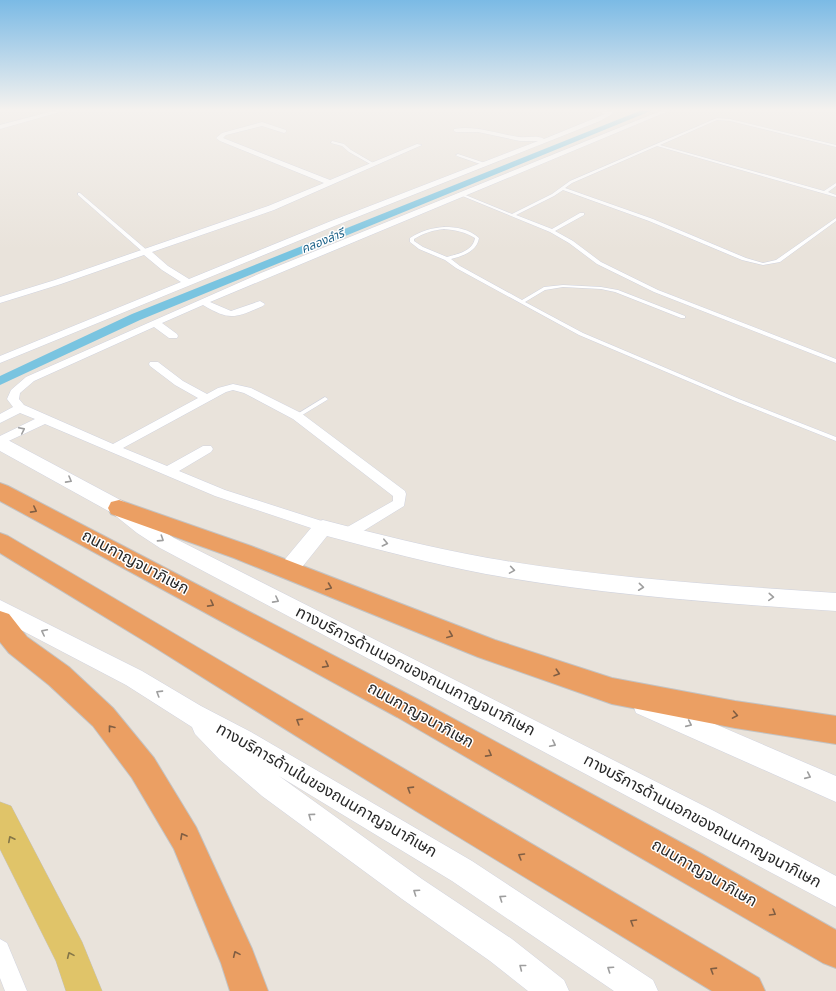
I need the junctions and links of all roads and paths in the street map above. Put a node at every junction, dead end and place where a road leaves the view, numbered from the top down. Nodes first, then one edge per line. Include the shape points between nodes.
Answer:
1 (263, 156) edge
2 (359, 156) edge
3 (392, 156) edge
4 (462, 156) edge
5 (504, 156) edge
6 (544, 156) edge
7 (631, 156) edge
8 (696, 156) edge
9 (373, 164) junction
10 (484, 164) junction
11 (331, 183) junction
12 (836, 184) edge
13 (562, 188) junction
14 (825, 193) junction
15 (79, 194) dead end
16 (462, 195) junction
17 (836, 196) edge
18 (582, 214) dead end
19 (513, 215) junction
20 (836, 219) edge
21 (552, 231) junction
22 (146, 252) junction
23 (446, 259) junction
24 (189, 284) junction
25 (0, 300) edge
26 (204, 302) junction
27 (521, 302) junction
28 (260, 304) dead end
29 (683, 317) dead end
30 (156, 323) junction
31 (173, 336) dead end
32 (0, 360) edge
33 (836, 361) edge
34 (154, 364) dead end
35 (206, 398) junction
36 (325, 399) dead end
37 (20, 408) junction
38 (297, 416) junction
39 (0, 419) edge
40 (45, 419) junction
41 (836, 439) edge
42 (0, 442) edge
43 (113, 449) junction
44 (207, 449) dead end
45 (169, 472) junction
46 (0, 491) edge
47 (119, 508) junction
48 (323, 527) junction
49 (347, 534) junction
50 (0, 542) edge
51 (288, 570) junction
52 (836, 602) edge
53 (0, 609) edge
54 (0, 622) edge
55 (614, 691) junction
56 (192, 714) junction
57 (836, 730) edge
58 (836, 789) edge
59 (0, 817) edge
60 (836, 892) edge
61 (0, 950) edge
62 (836, 950) edge
63 (16, 991) edge
64 (84, 991) edge
65 (249, 991) edge
66 (553, 991) edge
67 (642, 991) edge
68 (746, 991) edge

1 - 11 street
2 - 9 lane
3 - 9 street
4 - 10 lane
5 - 10 street
6 - 16 street
7 - 13 lane
8 - 14 lane
9 - 11 street
10 - 24 street
11 - 22 street via 271,208
12 - 14 lane
13 - 19 lane
13 - 20 lane via 613,205 744,259 763,264 778,261
14 - 17 lane
15 - 22 lane
16 - 19 lane
16 - 26 street via 297,261
18 - 21 lane
19 - 21 lane
21 - 33 lane via 599,263 656,291
22 - 24 street
22 - 25 street
23 - 23 lane via 473,247 477,238 473,234 458,230 439,229 420,233 412,239 416,246
23 - 27 lane
24 - 32 street
26 - 28 street via 231,315
26 - 30 street
27 - 29 lane via 544,290 563,286 601,288 616,291
27 - 41 lane via 595,340
30 - 31 street
30 - 37 street via 30,379 15,392 13,399
34 - 35 street
35 - 38 street via 227,388 238,387
35 - 43 street
36 - 38 lane
37 - 39 street
37 - 40 street
38 - 49 street via 400,494 399,503
42 -> 40 street
40 - 43 street
42 -> 47 main road, ทางบริการด้านนอกของถนนกาญจนาภิเษก
43 - 45 street
44 - 45 street
45 - 48 street via 240,500
46 -> 62 highway, ถนนกาญจนาภิเษก via 407,708
47 - 51 highway
47 -> 60 main road, ทางบริการด้านนอกของถนนกาญจนาภิเษก via 167,543
48 - 49 main road
48 - 51 main road
49 -> 52 main road via 487,566 582,580
68 -> 50 highway
51 -> 55 highway via 467,642
56 -> 53 main road, ทางบริการด้านในของถนนกาญจนาภิเษก via 134,678
65 -> 54 highway via 240,962 185,838 143,768 103,717 59,676 18,645
55 -> 57 highway via 717,712
55 -> 58 main road
66 -> 56 main road via 501,950 412,890 270,787
67 -> 56 main road, ทางบริการด้านในของถนนกาญจนาภิเษก via 462,872 242,740
64 -> 59 main road via 70,954
61 - 63 street

